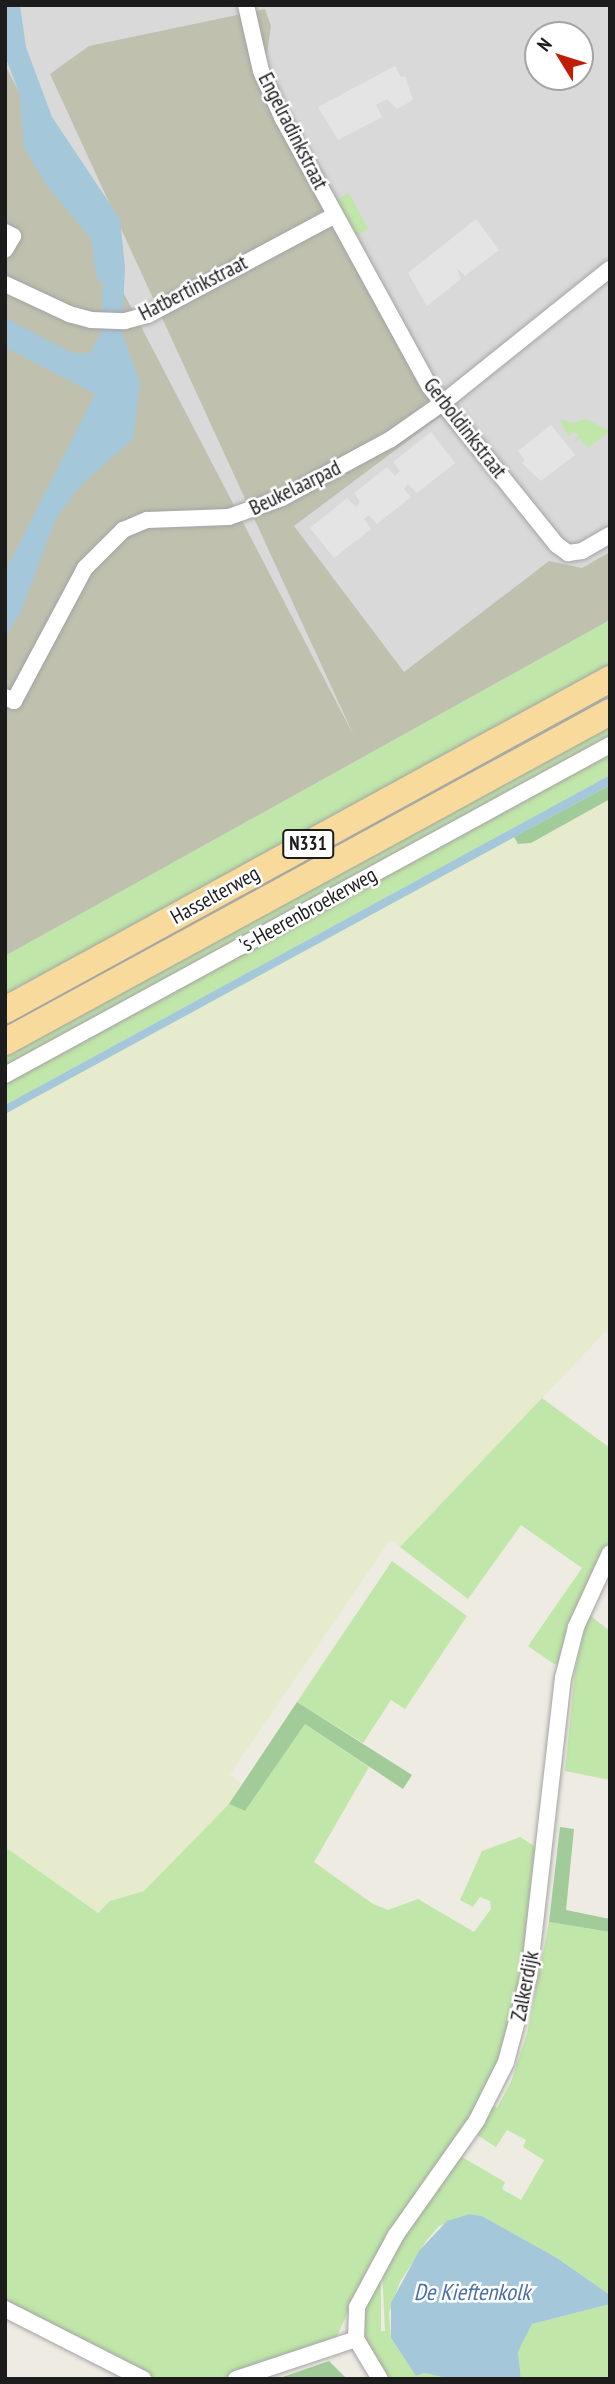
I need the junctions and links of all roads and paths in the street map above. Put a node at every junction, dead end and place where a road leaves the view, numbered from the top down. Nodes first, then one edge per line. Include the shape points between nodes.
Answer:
1 (246, 5) edge
2 (335, 215) junction
3 (5, 232) edge
4 (5, 250) edge
5 (610, 269) edge
6 (5, 284) edge
7 (445, 401) junction
8 (610, 535) edge
9 (610, 679) edge
10 (10, 699) edge
11 (610, 712) edge
12 (610, 745) edge
13 (5, 1010) edge
14 (5, 1042) edge
15 (5, 1075) edge
16 (610, 1553) edge
17 (5, 2309) edge
18 (356, 2339) junction
19 (142, 2379) edge
20 (236, 2379) edge
21 (380, 2379) edge

1 - 2 street, Engelradinkstraat via 261,71
2 - 6 street, Hatbertinkstraat via 148,316 125,321 91,320
2 - 7 street, Gerboldinkstraat via 429,386
3 - 4 street via 13,236
5 - 7 street, Beukelaarpad
7 - 8 street, Gerboldinkstraat via 557,545 568,553 582,551
7 - 10 street, Beukelaarpad via 391,439 255,510 206,519 147,520 123,530 85,568
9 - 13 main road, Hasselterweg / N331
11 - 14 main road, Hasselterweg / N331
12 - 15 street, 's-Heerenbroekerweg
16 - 18 street, Zalkerdijk via 576,1627 563,1678 535,1934 510,2050 477,2120 367,2284 355,2316
17 - 19 street
18 - 20 street
18 - 21 street

